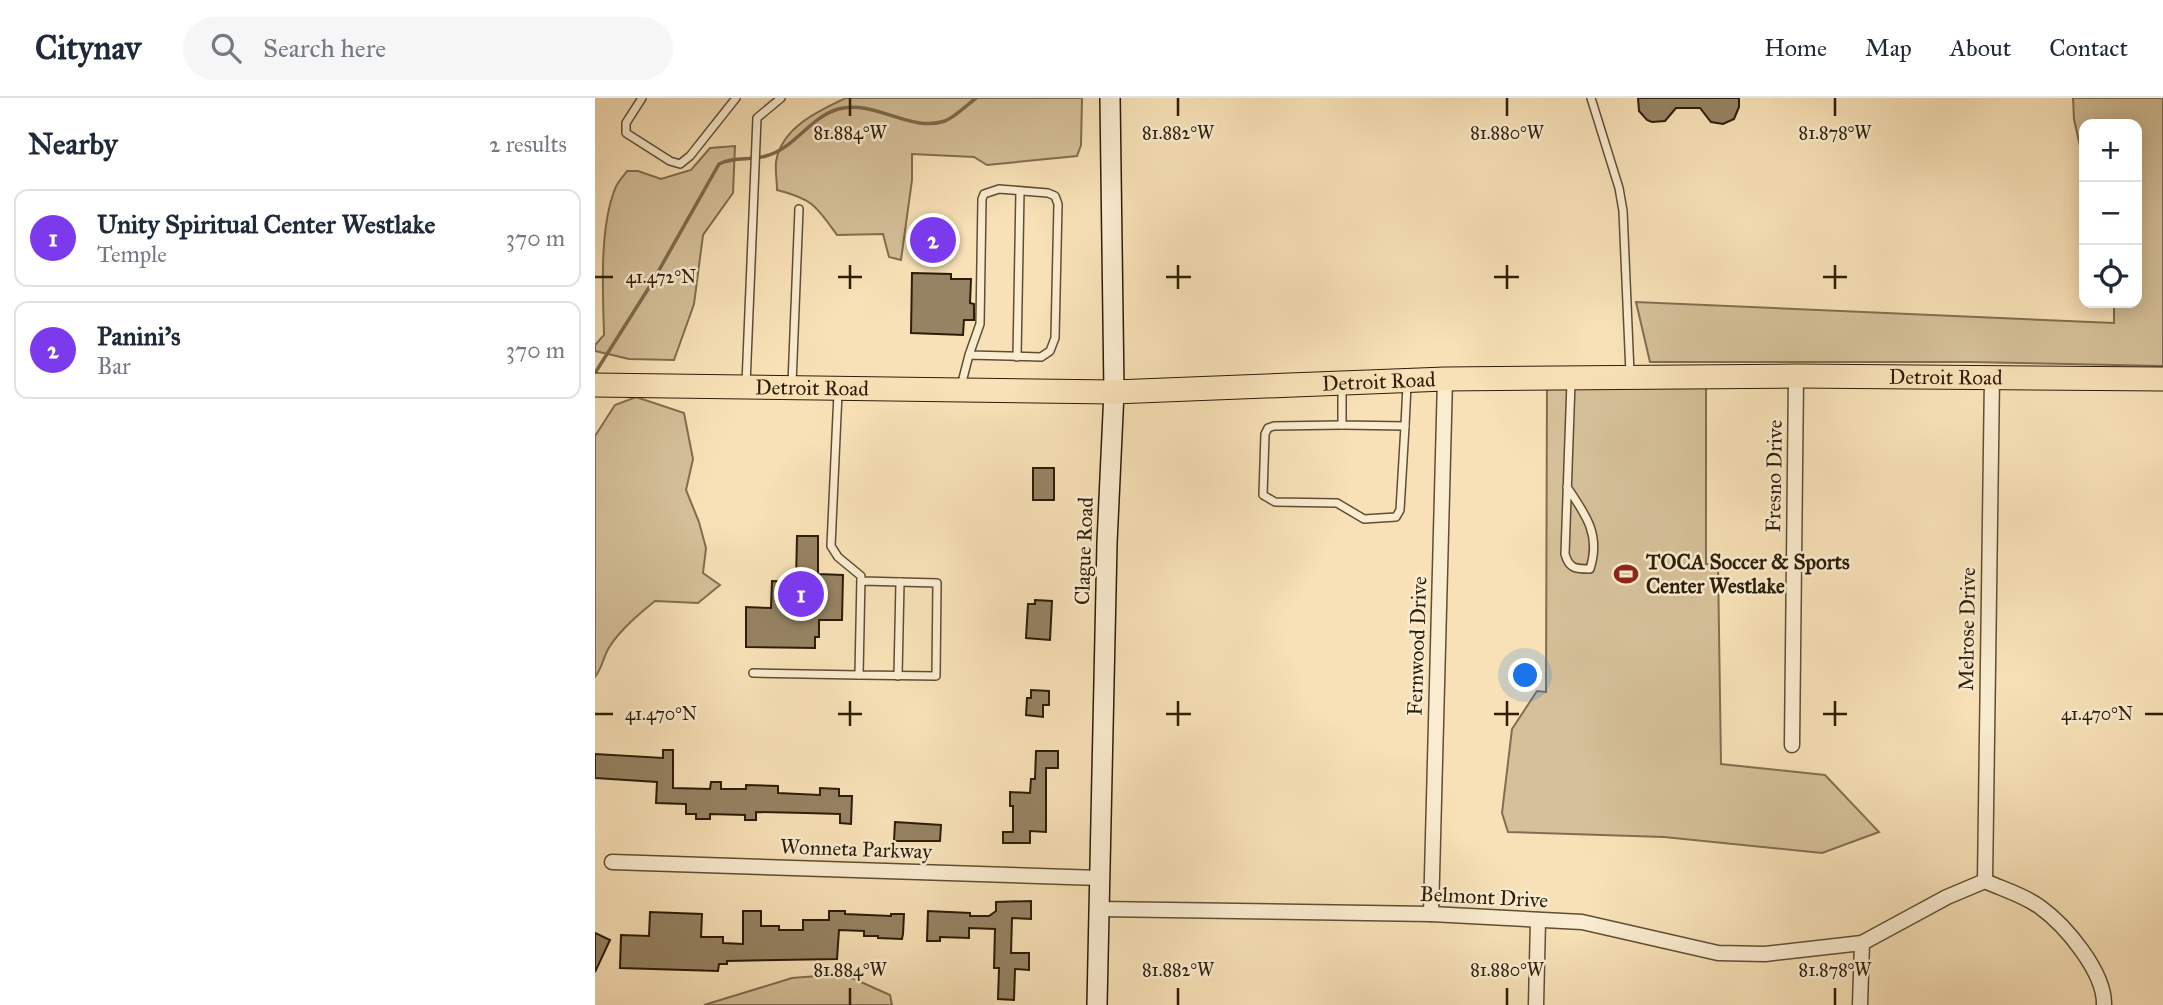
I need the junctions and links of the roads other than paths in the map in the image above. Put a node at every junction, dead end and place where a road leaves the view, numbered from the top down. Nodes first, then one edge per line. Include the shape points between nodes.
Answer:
1 (642, 98) edge
2 (736, 98) edge
3 (781, 98) edge
4 (1111, 98) edge
5 (1591, 98) edge
6 (771, 101) edge
7 (1020, 191) junction
8 (799, 209) dead end
9 (969, 355) junction
10 (1017, 357) junction
11 (1796, 376) junction
12 (1630, 377) junction
13 (1991, 377) junction
14 (1571, 378) junction
15 (1445, 379) junction
16 (2163, 379) edge
17 (1408, 381) junction
18 (1342, 383) junction
19 (605, 385) edge
20 (746, 387) junction
21 (792, 388) junction
22 (838, 388) junction
23 (960, 390) junction
24 (1114, 392) junction
25 (1342, 425) junction
26 (1405, 426) junction
27 (1567, 488) junction
28 (862, 581) junction
29 (900, 582) junction
30 (753, 673) dead end
31 (859, 675) junction
32 (898, 676) junction
33 (1792, 745) dead end
34 (612, 862) dead end
35 (1100, 878) junction
36 (1985, 881) junction
37 (1100, 909) junction
38 (1431, 915) junction
39 (1538, 920) junction
40 (1862, 943) junction
41 (1097, 1005) edge
42 (1536, 1005) edge
43 (1860, 1005) edge
44 (2104, 1005) edge

1 - 2 lane via 626,123 626,133 680,164
3 - 6 lane
4 - 24 main road, Clague Road
5 - 12 lane via 1623,212
6 - 20 lane via 757,118
7 - 9 lane via 988,191 982,199 980,324
7 - 10 lane
7 - 10 lane via 1048,193 1058,204 1057,299 1050,351 1041,357
8 - 21 lane
9 - 10 lane
9 - 23 lane
11 - 12 main road, Detroit Road
11 - 13 main road, Detroit Road
11 - 33 street, Fresno Drive
12 - 14 main road, Detroit Road
13 - 16 main road, Detroit Road
13 - 36 street, Melrose Drive
14 - 15 main road, Detroit Road
14 - 27 lane
15 - 17 main road, Detroit Road
15 - 38 street, Fernwood Drive
17 - 18 main road, Detroit Road
17 - 26 lane
18 - 24 main road, Detroit Road
18 - 25 lane
19 - 20 main road, Detroit Road
20 - 21 main road, Detroit Road
21 - 22 main road, Detroit Road
22 - 23 main road, Detroit Road
22 - 28 lane via 831,546
23 - 24 main road, Detroit Road
24 - 35 main road, Clague Road
25 - 26 lane
25 - 26 lane via 1268,428 1263,495 1275,502 1337,503 1364,519 1396,517
27 - 27 lane via 1565,554 1574,569 1590,569 1595,553 1590,521
28 - 29 lane
28 - 31 lane
29 - 32 lane
29 - 32 lane via 937,583 936,676
30 - 31 lane
31 - 32 lane
34 - 35 street, Wonneta Parkway
35 - 37 main road, Clague Road
36 - 40 street
36 - 44 street via 2039,906 2085,951
37 - 38 street, Belmont Drive
37 - 41 main road, Clague Road
38 - 39 street, Belmont Drive
39 - 40 street, Belmont Drive via 1582,922 1718,953 1765,954
39 - 42 street
40 - 43 street

